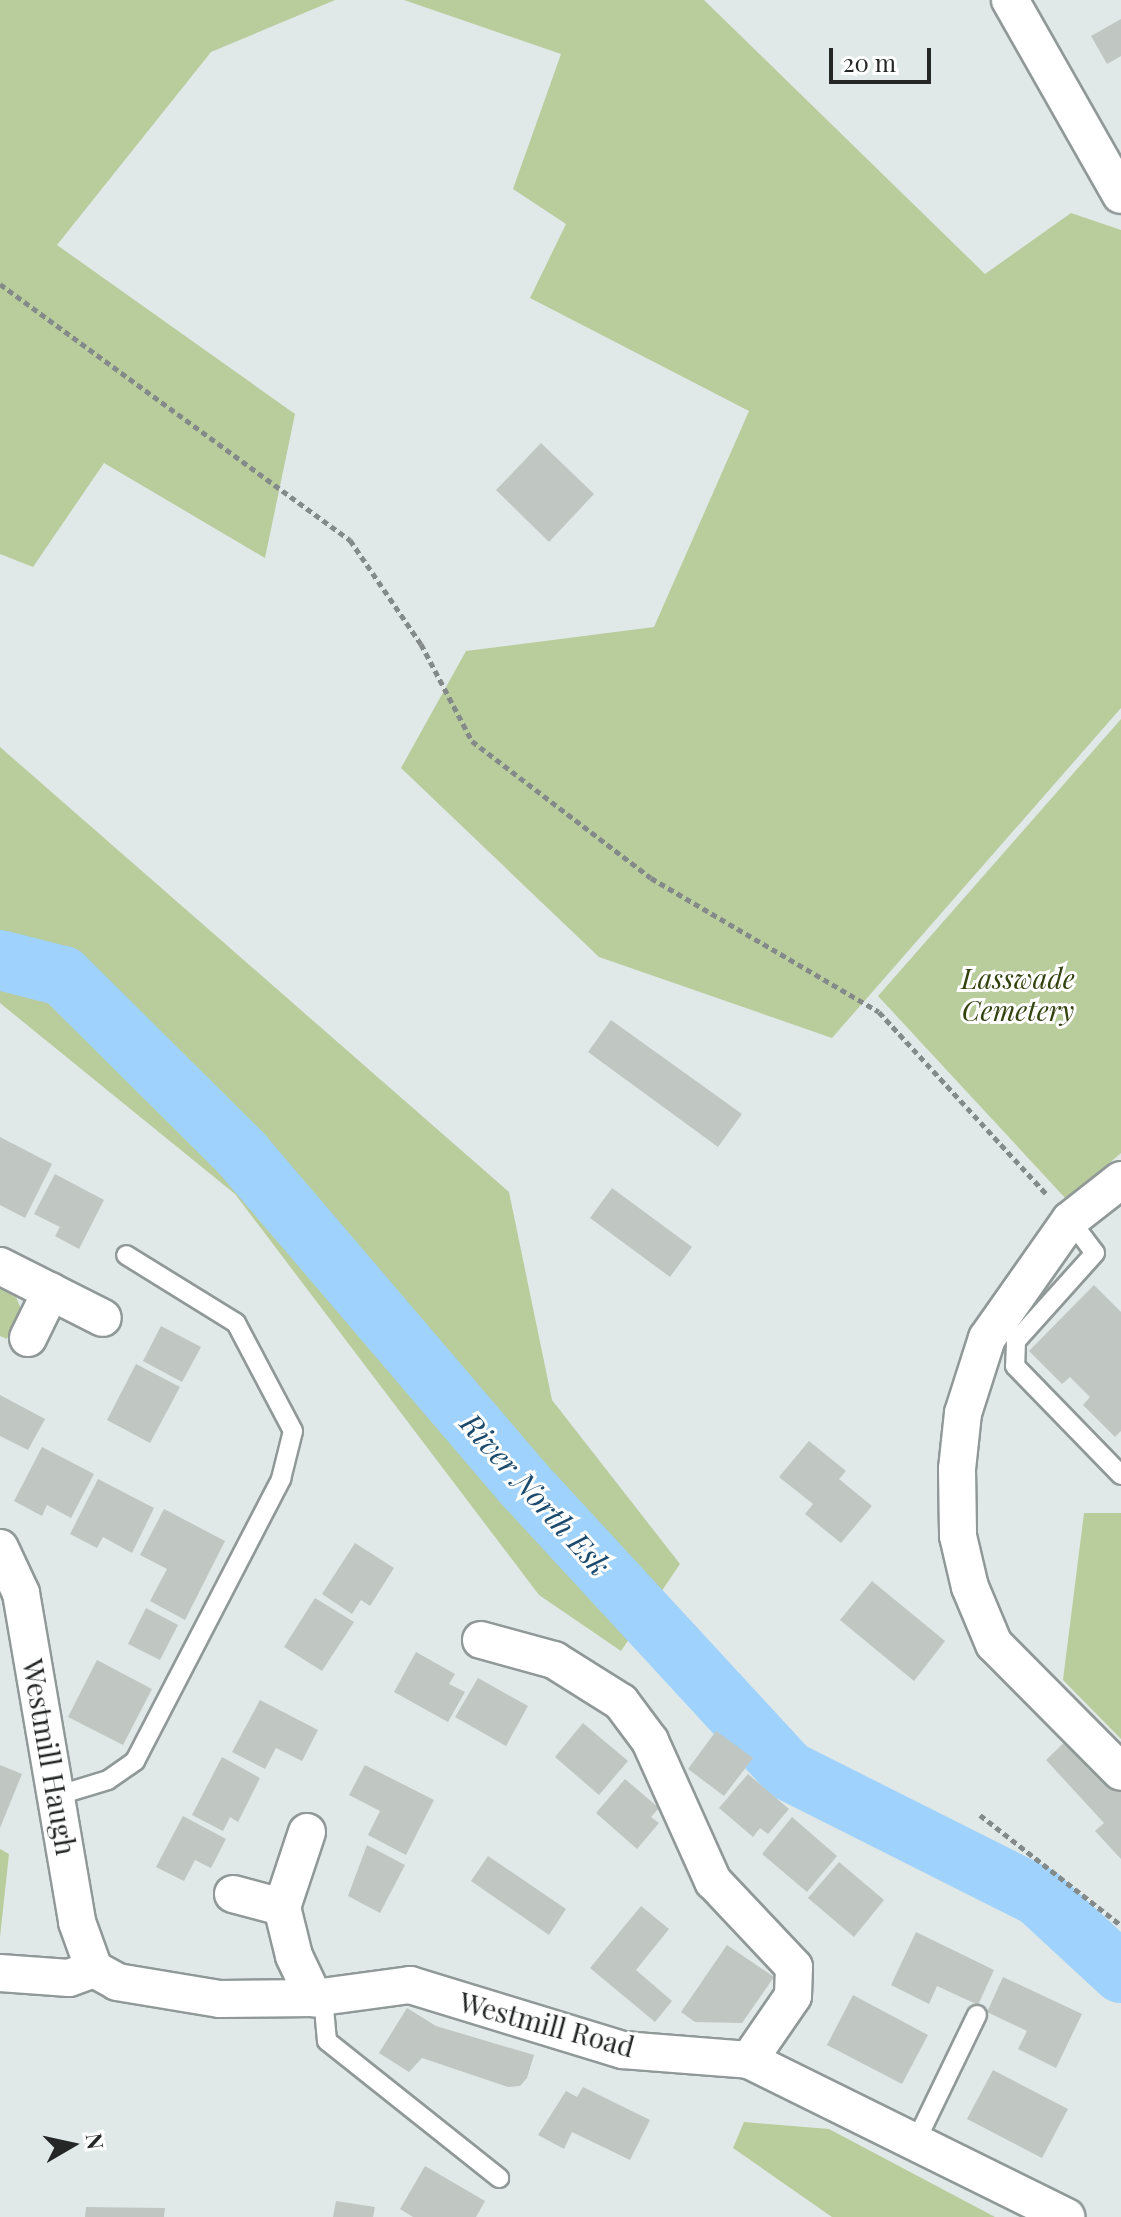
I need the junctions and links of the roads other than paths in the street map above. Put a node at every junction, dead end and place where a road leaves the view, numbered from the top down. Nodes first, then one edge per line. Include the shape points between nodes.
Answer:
1 (1010, 0) edge
2 (1121, 195) edge
3 (1121, 1180) edge
4 (1070, 1220) junction
5 (126, 1255) dead end
6 (0, 1266) edge
7 (51, 1291) junction
8 (103, 1318) dead end
9 (28, 1338) dead end
10 (1121, 1475) edge
11 (0, 1548) edge
12 (481, 1640) dead end
13 (1121, 1772) edge
14 (59, 1795) junction
15 (307, 1832) dead end
16 (233, 1894) dead end
17 (282, 1907) junction
18 (94, 1969) junction
19 (0, 1973) edge
20 (319, 1998) junction
21 (977, 2015) dead end
22 (749, 2060) junction
23 (916, 2141) junction
24 (499, 2178) dead end
25 (1066, 2217) edge

1 - 2 street
3 - 4 street
4 - 10 lane via 1095,1253 1016,1341 1015,1366
4 - 13 street via 987,1338 963,1413 958,1536 970,1587 994,1644
5 - 14 lane via 236,1323 293,1431 281,1479 135,1761 108,1780
6 - 7 street
7 - 8 street
7 - 9 street
11 - 14 street, Westmill Haugh via 21,1593
12 - 22 street via 554,1660 621,1702 650,1741 713,1881 794,1967 793,1996
14 - 18 street, Westmill Haugh via 77,1922
15 - 17 street
16 - 17 street
17 - 20 street via 294,1956
18 - 19 street via 69,1978
18 - 20 street, Westmill Road via 117,1982 220,1999
20 - 22 street, Westmill Road via 410,1985 623,2050
20 - 24 lane via 327,2041
21 - 23 lane
22 - 23 street, Westmill Road
23 - 25 street, Westmill Road

